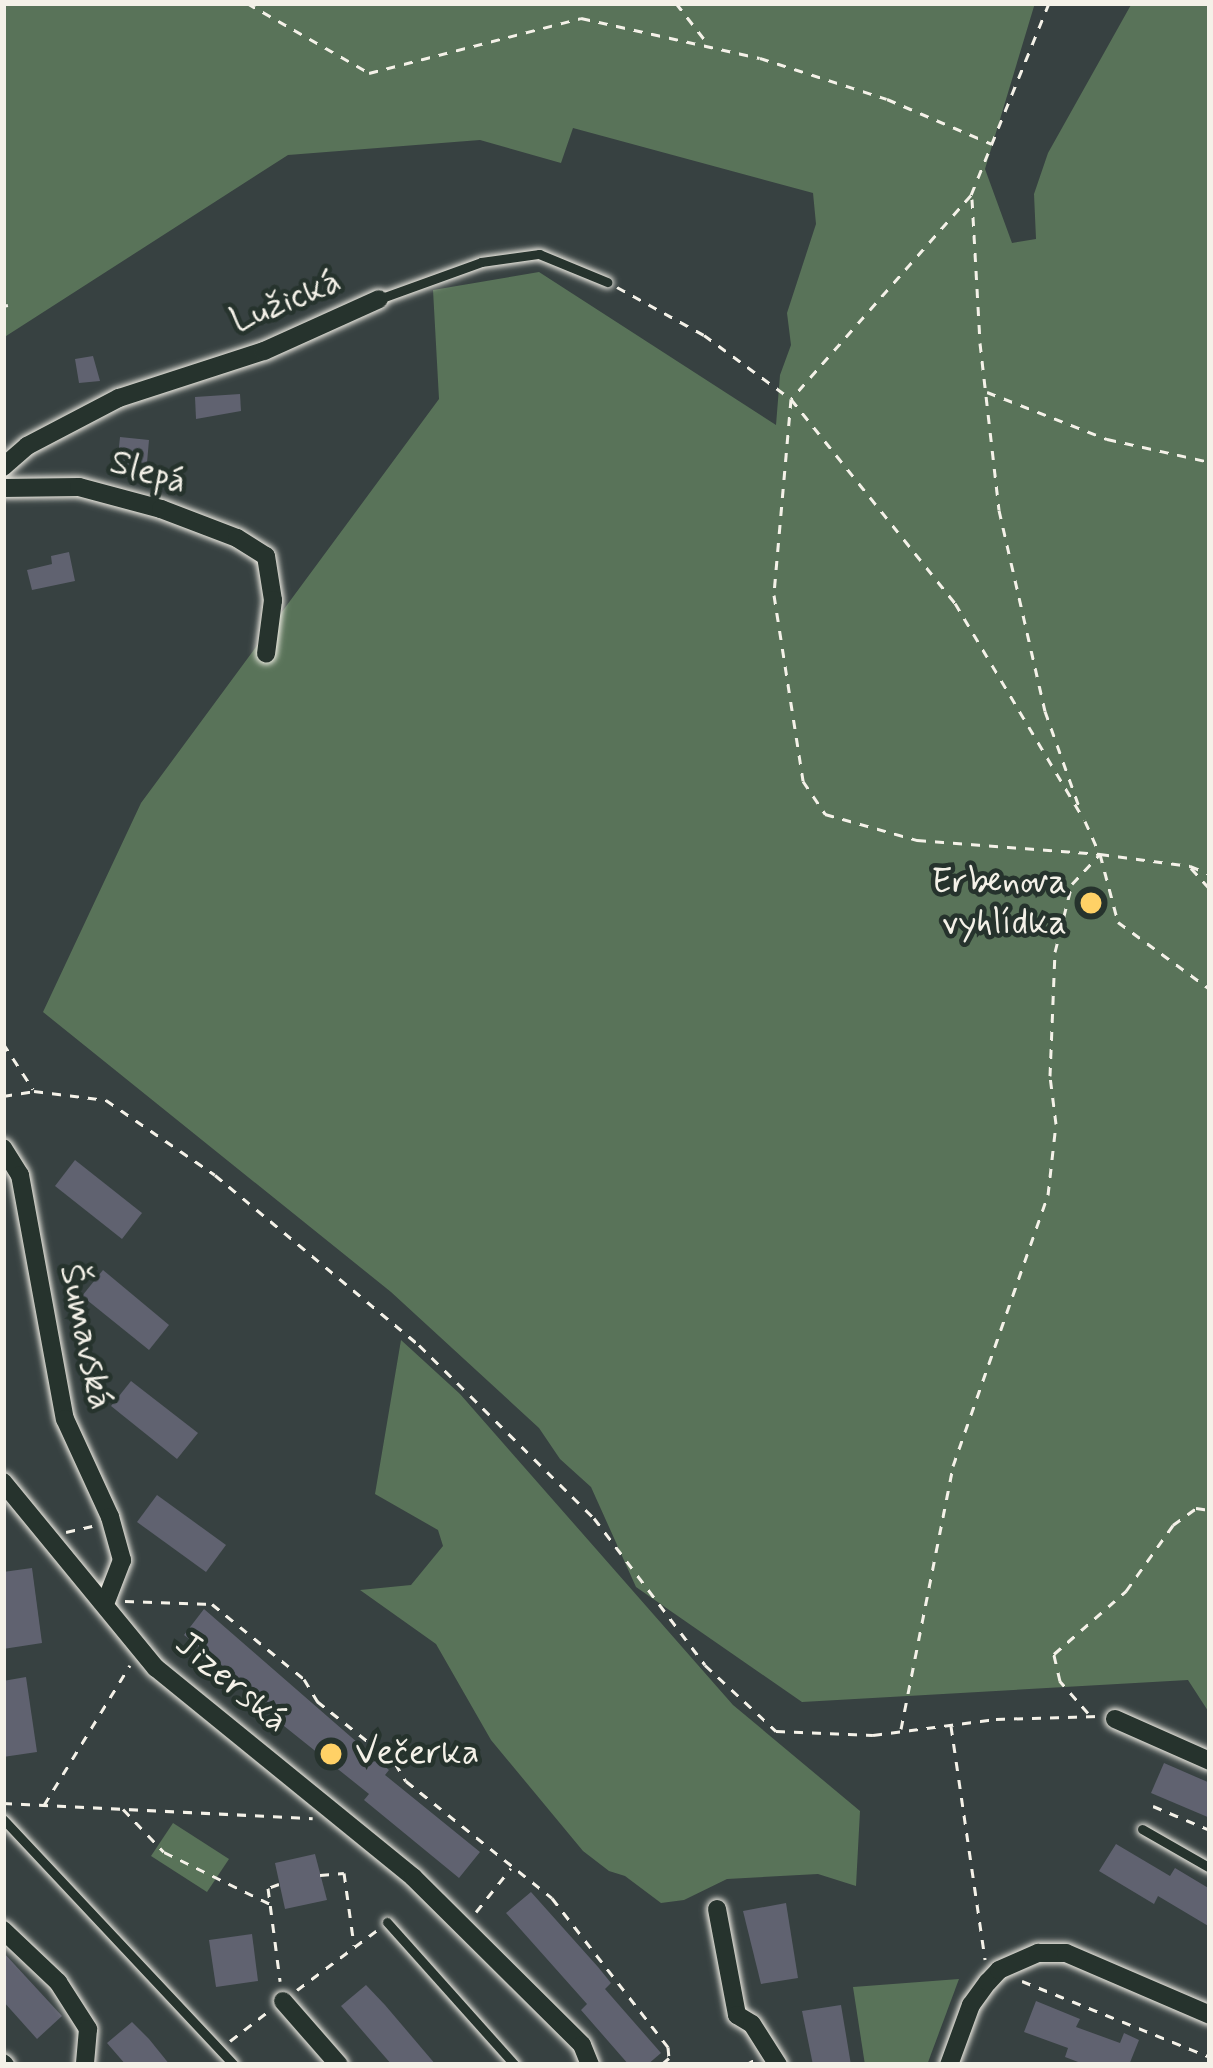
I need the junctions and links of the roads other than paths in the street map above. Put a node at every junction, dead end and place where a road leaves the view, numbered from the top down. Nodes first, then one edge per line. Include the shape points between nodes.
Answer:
1 (607, 282) road end
2 (380, 298) joint
3 (3, 467) edge
4 (3, 488) edge
5 (266, 654) dead end
6 (3, 1148) edge
7 (3, 1482) edge
8 (105, 1604) junction
9 (1115, 1719) dead end
10 (1210, 1761) edge
11 (3, 1819) edge
12 (1142, 1828) dead end
13 (1210, 1868) edge
14 (717, 1909) dead end
15 (387, 1922) road end
16 (3, 1930) edge
17 (283, 2001) road end
18 (1210, 2014) edge
19 (85, 2065) edge
20 (234, 2065) edge
21 (339, 2065) edge
22 (514, 2065) edge
23 (590, 2065) edge
24 (778, 2065) edge
25 (949, 2065) edge

1 - 2 lane, Lužická via 539,254 482,262
2 - 3 street, Lužická via 264,352 119,398
4 - 5 street, Slepá via 79,487 161,509 266,556 273,600
6 - 8 street, Šumavská via 20,1174 65,1419 122,1560
7 - 8 street, Jizerská
8 - 23 street, Jizerská via 156,1668 346,1819 464,1927 582,2045
9 - 10 street
11 - 20 lane
12 - 13 lane
14 - 24 street via 737,2015
15 - 22 lane
16 - 19 street via 58,1982 88,2030
17 - 21 street
18 - 25 street via 1066,1953 1039,1953 988,1982

